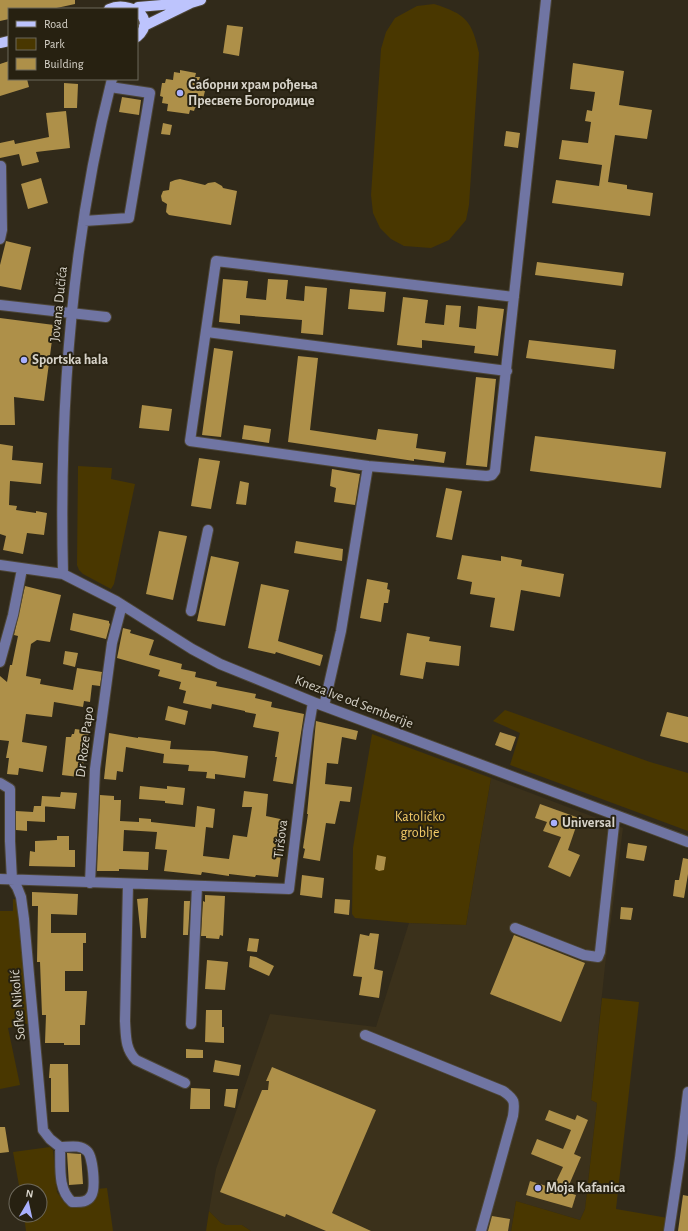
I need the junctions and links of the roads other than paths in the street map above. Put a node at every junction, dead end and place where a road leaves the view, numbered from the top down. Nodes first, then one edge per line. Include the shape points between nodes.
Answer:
1 (546, 0) edge
2 (196, 1) edge
3 (134, 3) edge
4 (114, 4) edge
5 (138, 8) edge
6 (144, 26) junction
7 (138, 36) edge
8 (111, 82) edge
9 (1, 166) dead end
10 (84, 220) junction
11 (0, 239) edge
12 (514, 297) junction
13 (0, 305) edge
14 (72, 313) junction
15 (106, 317) dead end
16 (207, 332) junction
17 (506, 371) junction
18 (368, 466) junction
19 (208, 530) dead end
20 (0, 565) edge
21 (22, 569) junction
22 (63, 574) junction
23 (122, 606) junction
24 (191, 611) dead end
25 (0, 662) edge
26 (313, 702) junction
27 (324, 706) junction
28 (0, 783) edge
29 (616, 816) junction
30 (688, 842) edge
31 (0, 879) edge
32 (12, 880) junction
33 (90, 883) junction
34 (128, 884) junction
35 (197, 886) junction
36 (515, 928) dead end
37 (191, 1024) dead end
38 (365, 1035) dead end
39 (185, 1083) dead end
40 (688, 1092) edge
41 (60, 1147) junction
42 (481, 1231) edge
43 (669, 1231) edge

1 - 12 street
2 - 3 main road
2 - 6 main road
3 - 4 main road
5 - 6 main road via 144,16
6 - 7 main road
8 - 10 street, Jovana Dučića
8 - 10 street via 150,92 129,218
9 - 11 street
10 - 14 street, Jovana Dučića
12 - 16 street via 216,261
12 - 17 street
13 - 14 street
14 - 15 street
14 - 22 street, Jovana Dučića via 64,425
16 - 17 street
16 - 18 street via 190,441
17 - 18 street via 496,471 492,475
18 - 27 street via 341,631
19 - 24 street
20 - 21 street, Kneza Ive od Semberije
21 - 22 street, Kneza Ive od Semberije
21 - 25 street
22 - 23 street, Kneza Ive od Semberije
23 - 26 street, Kneza Ive od Semberije via 220,664
23 - 33 street, Dr Roze Papo via 112,643 95,769
26 - 27 street, Kneza Ive od Semberije
26 - 35 street, Tiršova via 289,889
27 - 29 street, Kneza Ive od Semberije
28 - 32 street, Sofke Nikolić via 10,789
29 - 30 street, Kneza Ive od Semberije
29 - 36 street via 598,957 584,955
31 - 32 street
32 - 33 street, Tiršova
32 - 41 street, Sofke Nikolić via 22,904 43,1130
33 - 34 street, Tiršova
34 - 35 street, Tiršova
34 - 39 street via 128,1048 136,1060
35 - 37 street
38 - 42 street via 503,1090 510,1096 514,1103 513,1116
40 - 43 street
41 - 41 street via 62,1188 66,1197 72,1202 85,1201 91,1196 94,1188 88,1151 80,1146

